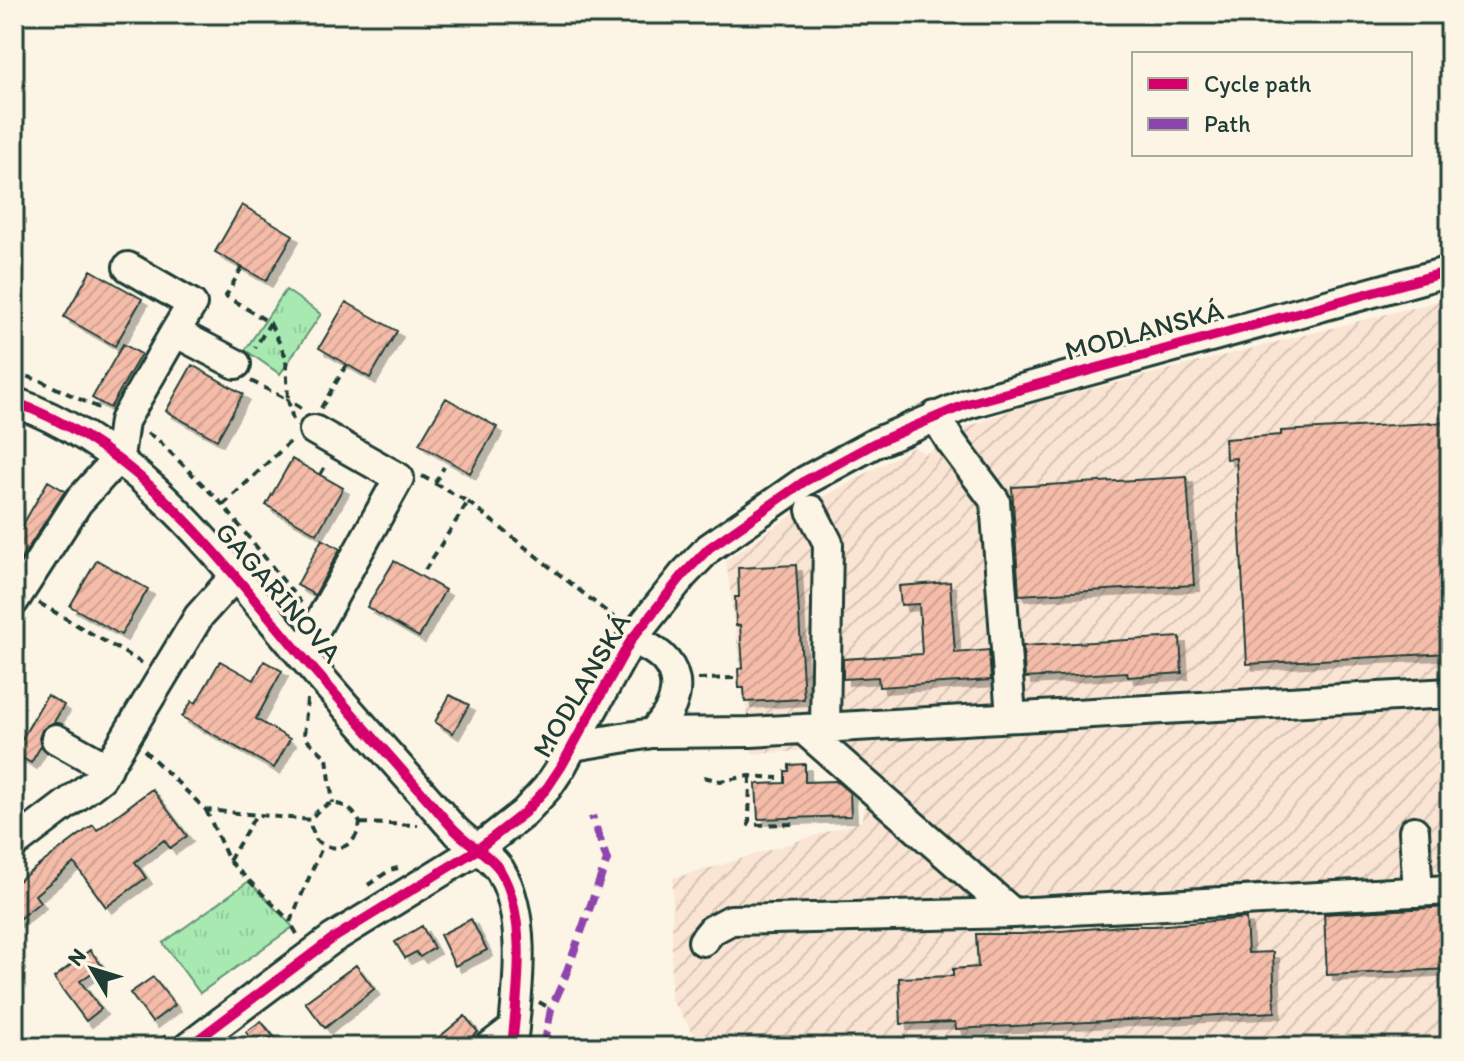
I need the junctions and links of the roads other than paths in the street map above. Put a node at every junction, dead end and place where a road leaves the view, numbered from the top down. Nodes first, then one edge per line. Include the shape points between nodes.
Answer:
1 (128, 267) dead end
2 (1450, 271) edge
3 (175, 332) junction
4 (244, 358) road end
5 (14, 402) edge
6 (935, 416) junction
7 (307, 426) road end
8 (119, 457) junction
9 (811, 510) dead end
10 (235, 576) junction
11 (17, 596) edge
12 (633, 637) junction
13 (301, 655) junction
14 (1450, 693) edge
15 (1011, 717) junction
16 (814, 728) junction
17 (652, 733) junction
18 (56, 739) dead end
19 (573, 746) junction
20 (108, 768) junction
21 (1414, 831) dead end
22 (14, 844) edge
23 (478, 849) junction
24 (1450, 890) edge
25 (1418, 892) junction
26 (1013, 913) junction
27 (703, 941) dead end
28 (222, 1037) edge
29 (513, 1037) edge
30 (188, 1047) edge
31 (489, 1047) edge

1 - 3 street via 192,304
2 - 6 street, MODLANSKÁ
3 - 4 street
3 - 8 street via 124,421
5 - 8 street, GAGARINOVA via 72,426
6 - 12 street, MODLANSKÁ via 875,443 772,502 709,548
6 - 15 street via 995,501
7 - 13 street, GAGARINOVA via 399,478
8 - 10 street, GAGARINOVA
8 - 11 street via 78,502
9 - 16 street via 828,543
10 - 13 street, GAGARINOVA
10 - 20 street via 199,616
12 - 17 street via 660,653 676,684 665,720
12 - 19 street, MODLANSKÁ
13 - 23 street, GAGARINOVA via 437,810
14 - 15 street
15 - 16 street
16 - 17 street
16 - 26 street
17 - 19 street
18 - 20 street
19 - 23 street, MODLANSKÁ via 538,798
20 - 22 street
21 - 25 street
23 - 28 street, MODLANSKÁ via 332,939
23 - 29 street, GAGARINOVA via 500,870 516,923 519,969
24 - 25 street
25 - 26 street
26 - 27 street via 731,920
28 - 30 street, MODLANSKÁ
29 - 31 street

